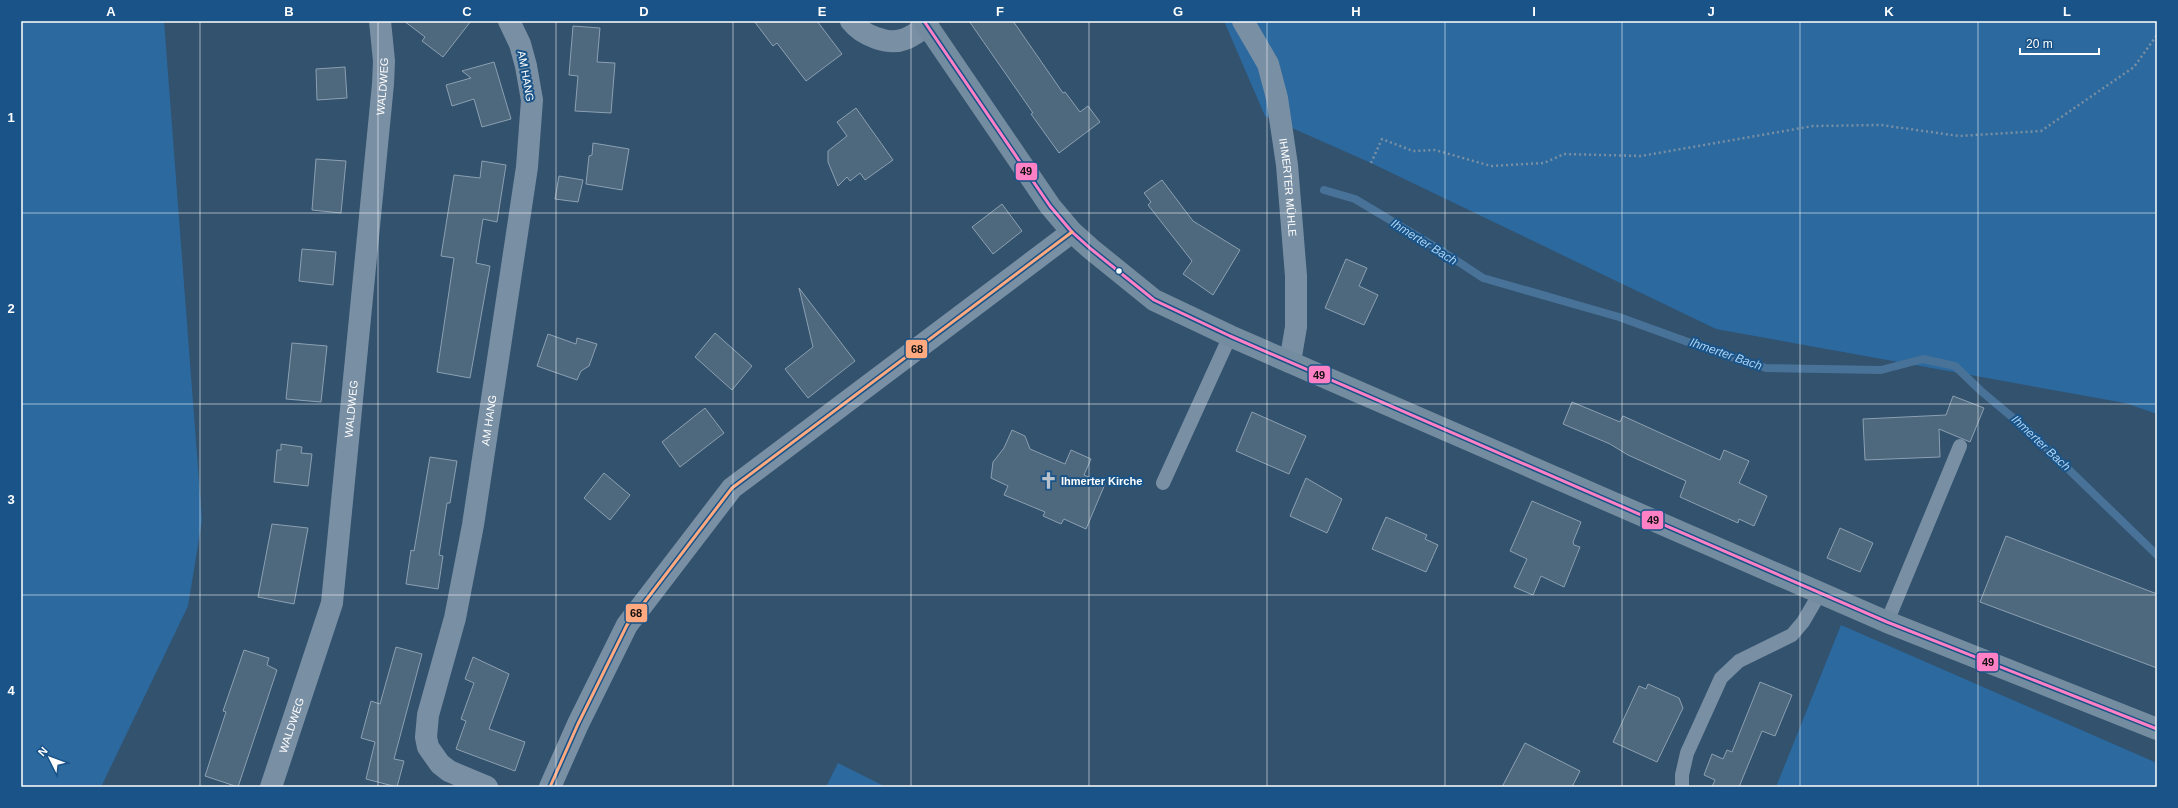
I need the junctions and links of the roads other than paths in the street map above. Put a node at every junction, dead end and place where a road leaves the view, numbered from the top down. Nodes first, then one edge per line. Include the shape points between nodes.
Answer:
1 (380, 21) edge
2 (509, 21) edge
3 (851, 21) edge
4 (1243, 21) edge
5 (926, 24) edge
6 (1072, 232) junction
7 (1230, 336) junction
8 (1290, 362) junction
9 (1960, 446) dead end
10 (1163, 483) dead end
11 (1820, 593) junction
12 (1888, 622) junction
13 (2157, 729) edge
14 (271, 787) edge
15 (487, 787) edge
16 (550, 787) edge
17 (1682, 787) edge

1 - 14 street, WALDWEG via 384,61 383,84 332,603
2 - 15 street, AM HANG via 520,44 531,94 527,167 472,532 455,618 428,715 426,737 433,756 440,764 449,771
3 - 5 street via 866,33 892,41 905,39
4 - 8 street, IHMERTER MÜHLE via 1268,64 1277,98 1287,166 1296,276 1296,327
5 - 6 main road via 1050,206
6 - 7 main road via 1154,300
6 - 16 street via 732,488 627,624
7 - 8 main road
7 - 10 lane
8 - 11 main road
9 - 12 lane
11 - 12 main road
11 - 17 lane via 1792,635 1739,661 1721,678 1687,753
12 - 13 main road

